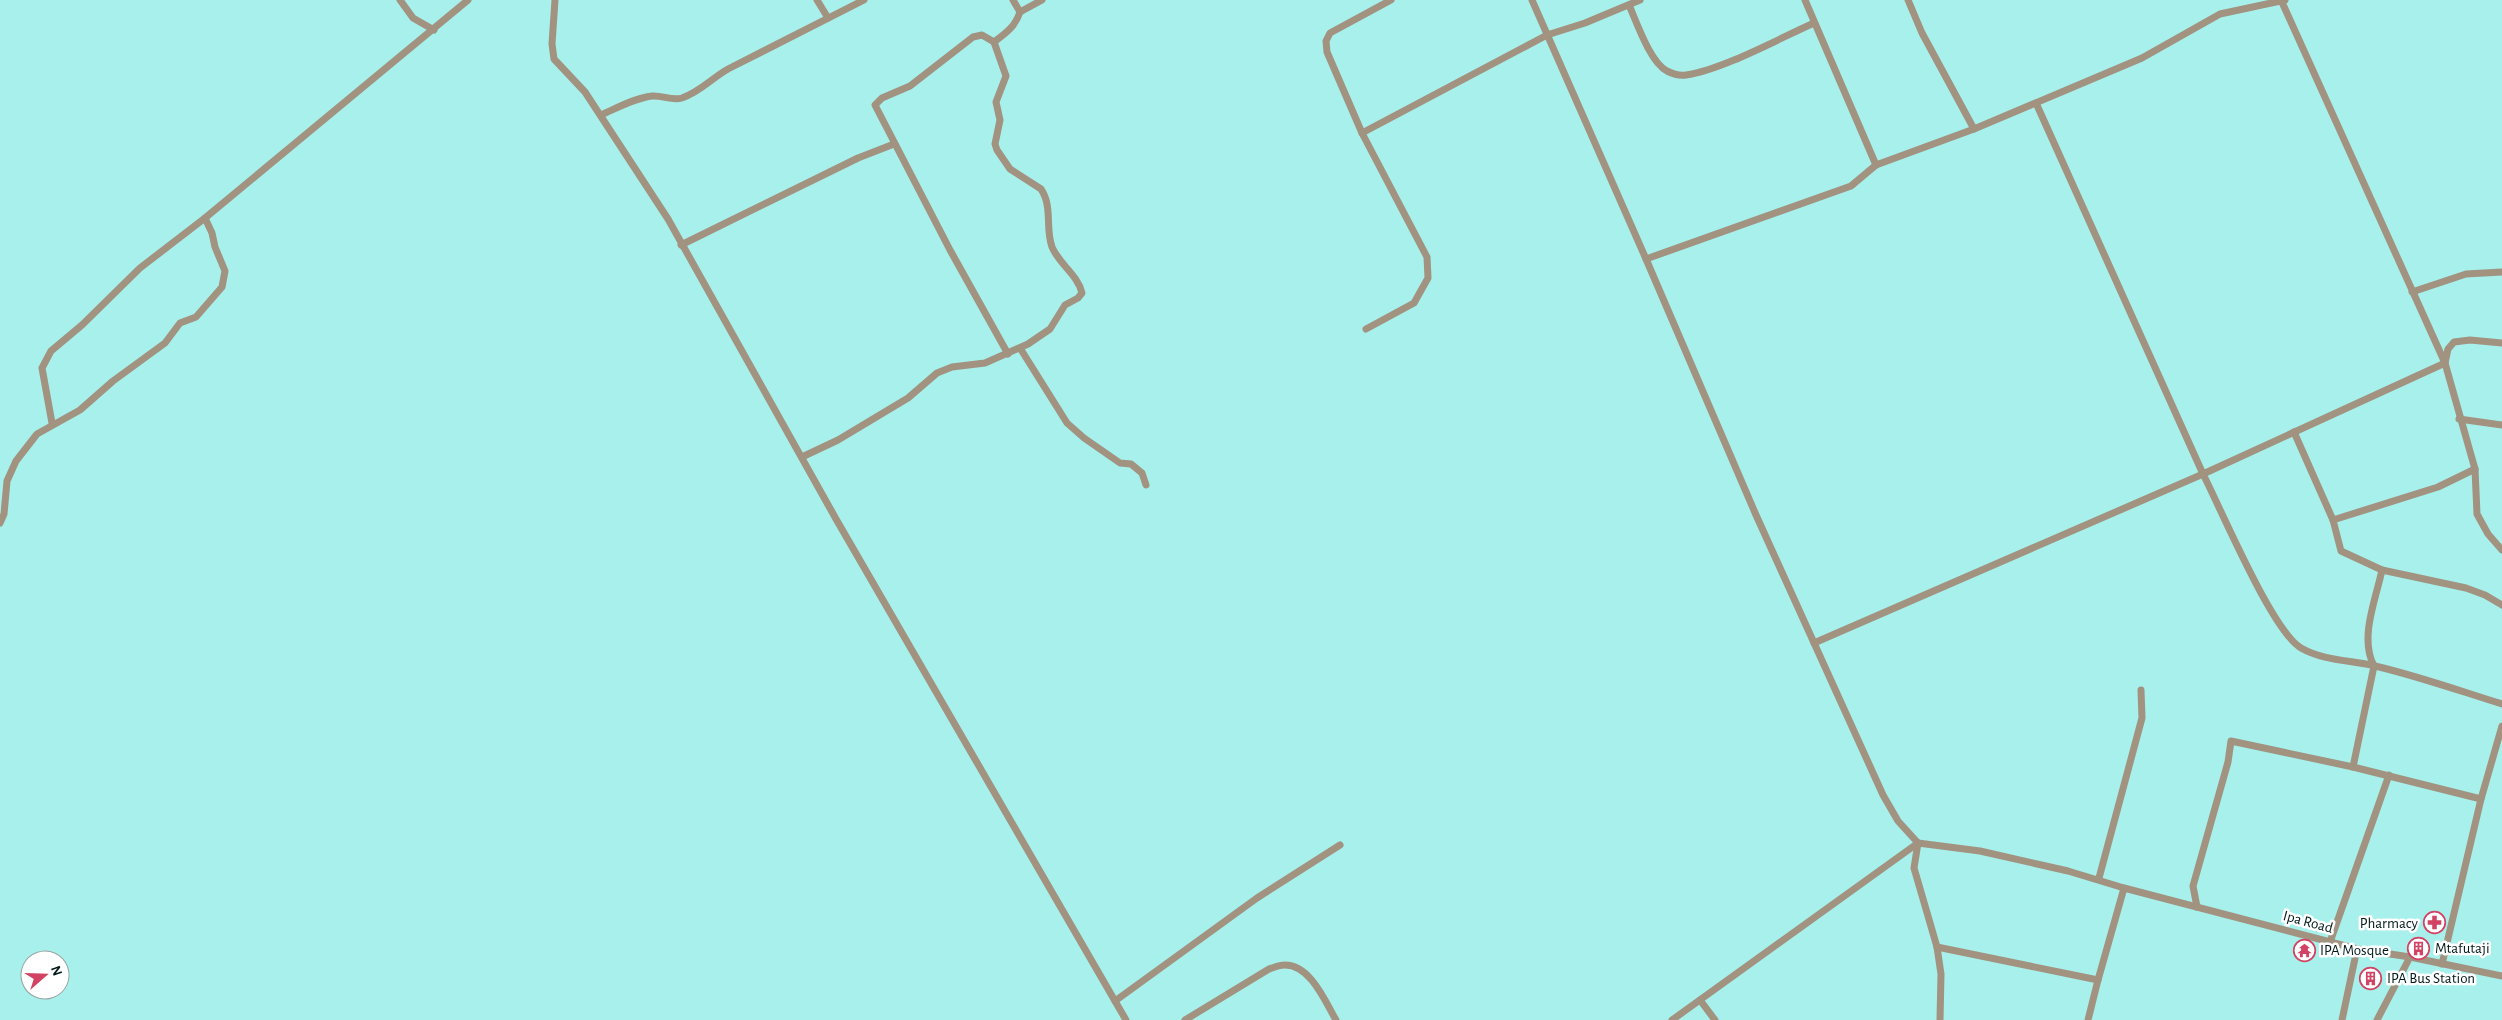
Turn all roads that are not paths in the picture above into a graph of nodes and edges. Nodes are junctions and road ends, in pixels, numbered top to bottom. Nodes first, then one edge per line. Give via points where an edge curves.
1 (400, 0) edge
2 (468, 0) edge
3 (555, 0) edge
4 (817, 0) edge
5 (864, 0) edge
6 (1013, 0) edge
7 (1042, 0) edge
8 (1391, 0) edge
9 (1532, 0) edge
10 (1640, 0) edge
11 (1805, 0) edge
12 (1908, 0) edge
13 (2283, 0) edge
14 (1629, 5) junction
15 (1020, 12) junction
16 (828, 18) junction
17 (1814, 23) junction
18 (434, 30) junction
19 (1547, 35) junction
20 (994, 42) junction
21 (2036, 103) junction
22 (601, 115) junction
23 (1974, 129) junction
24 (1362, 133) junction
25 (894, 144) junction
26 (1876, 165) junction
27 (205, 218) junction
28 (681, 245) junction
29 (1646, 259) junction
30 (2502, 272) edge
31 (2412, 292) junction
32 (1366, 329) dead end
33 (2502, 343) edge
34 (1020, 348) junction
35 (1008, 354) junction
36 (2444, 363) junction
37 (2459, 419) junction
38 (52, 423) junction
39 (2502, 425) edge
40 (2294, 432) junction
41 (802, 457) junction
42 (2475, 469) junction
43 (2203, 474) junction
44 (1146, 485) dead end
45 (2333, 520) junction
46 (0, 523) edge
47 (2502, 550) edge
48 (2382, 570) junction
49 (2502, 605) edge
50 (1814, 643) junction
51 (2374, 666) junction
52 (2141, 690) dead end
53 (2502, 704) edge
54 (2502, 726) edge
55 (2353, 767) junction
56 (2389, 775) junction
57 (2481, 799) junction
58 (1918, 843) junction
59 (1340, 845) dead end
60 (2099, 878) junction
61 (2124, 888) junction
62 (2197, 907) junction
63 (2330, 942) junction
64 (1937, 947) junction
65 (2357, 949) junction
66 (2410, 957) junction
67 (2442, 964) junction
68 (2502, 976) edge
69 (2098, 980) junction
70 (1700, 1000) junction
71 (1115, 1001) junction
72 (1126, 1020) edge
73 (1185, 1020) edge
74 (1336, 1020) edge
75 (1672, 1020) edge
76 (1715, 1020) edge
77 (1940, 1020) edge
78 (2088, 1020) edge
79 (2342, 1020) edge
80 (2377, 1020) edge

1 - 18 street via 413,18
2 - 18 street
3 - 22 street via 554,59 585,92
4 - 16 street
5 - 16 street
6 - 15 street
7 - 15 street
8 - 24 street via 1330,33 1326,41 1327,52
9 - 19 street
10 - 14 street
11 - 17 street
12 - 23 street via 1922,34
13 - 21 street via 2220,14 2142,58
13 - 31 street
14 - 17 street via 1656,61 1666,71 1679,76 1729,61
14 - 19 street
15 - 20 street via 1008,33
16 - 22 street via 714,76 700,90 680,99 643,98
17 - 26 street
18 - 27 street
19 - 24 street
19 - 29 street
20 - 25 street via 982,35 973,36 910,86 877,102 875,105
20 - 34 street via 1006,76 996,102 1000,120 995,144 997,150 1010,168 1044,194 1048,203 1052,246 1077,280 1082,293 1065,305 1045,334
21 - 23 street
21 - 43 street
22 - 28 street via 668,219
23 - 26 street
24 - 32 street via 1427,257 1428,278 1414,303
25 - 28 street via 844,164
25 - 35 street
26 - 29 street via 1851,186
27 - 38 street via 140,268 51,352 42,368
27 - 38 street via 225,271 222,287 196,317 180,323 165,344 112,381 80,410
28 - 41 street
29 - 50 street
30 - 31 street via 2466,274
31 - 36 street
33 - 36 street via 2454,342
34 - 35 street
34 - 44 street via 1067,423 1120,462 1131,464 1142,473
35 - 41 street via 985,363 952,367 937,373 908,398 838,440
36 - 37 street
36 - 40 street
37 - 39 street
37 - 42 street
38 - 46 street via 37,434 16,461 7,481
40 - 43 street
40 - 45 street
41 - 71 street
42 - 45 street via 2438,487
42 - 47 street via 2477,514
43 - 50 street
43 - 51 street via 2260,590 2284,630 2300,647 2323,658
45 - 48 street via 2341,552
48 - 49 street via 2466,588 2485,594
48 - 51 street via 2367,639 2367,654
50 - 58 street via 1883,795 1898,821
51 - 53 street
51 - 55 street
52 - 60 street via 2142,718
54 - 57 street
55 - 56 street
55 - 62 street via 2231,741 2193,886
56 - 57 street
56 - 63 street
57 - 67 street
58 - 60 street, Ipa Road via 1980,851
58 - 64 street via 1914,868
58 - 70 street
59 - 71 street via 1257,898
60 - 61 street, Ipa Road
61 - 62 street, Ipa Road
61 - 69 street
62 - 63 street, Ipa Road
63 - 65 street, Ipa Road
64 - 69 street
64 - 77 street via 1941,974
65 - 66 street, Ipa Road
65 - 79 street
66 - 67 street, Ipa Road
66 - 80 street
67 - 68 street, Ipa Road
69 - 78 street
70 - 75 street
70 - 76 street
71 - 72 street
73 - 74 street via 1268,969 1284,965 1303,971

